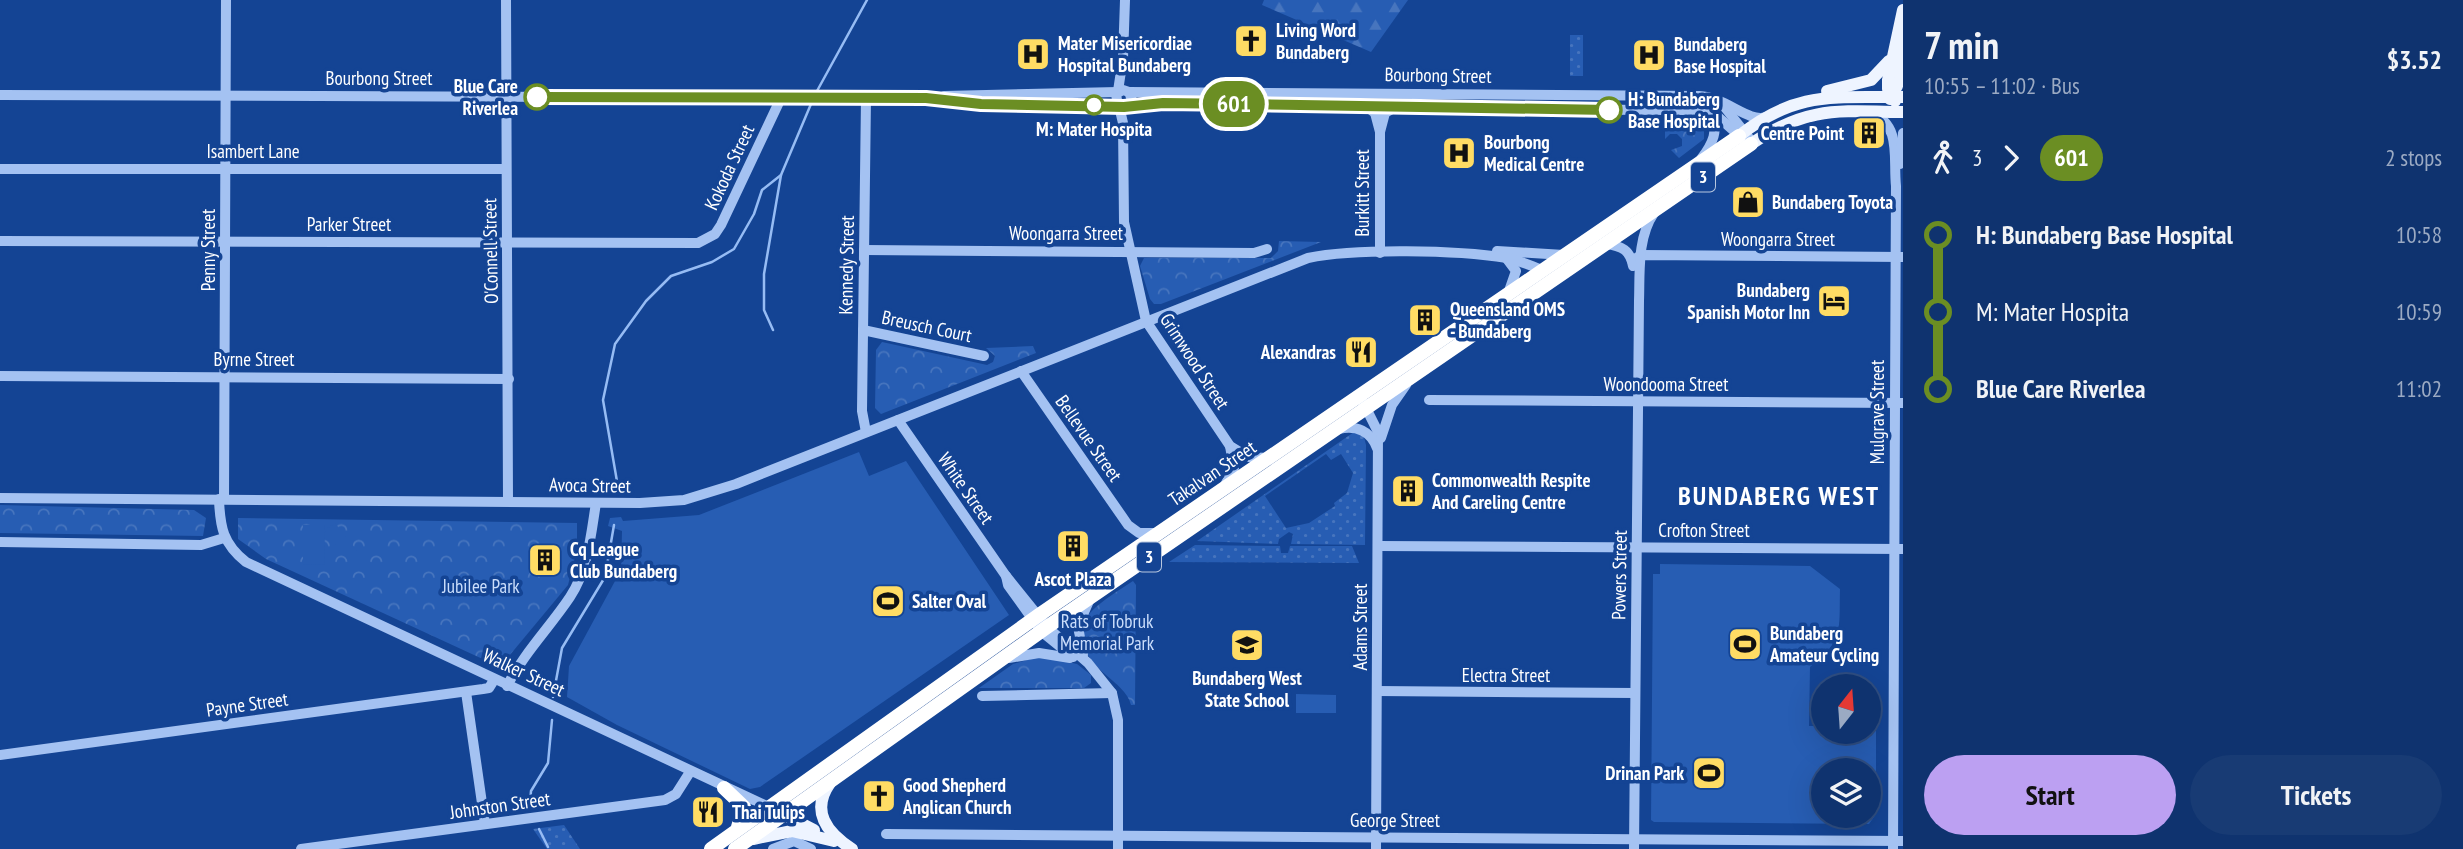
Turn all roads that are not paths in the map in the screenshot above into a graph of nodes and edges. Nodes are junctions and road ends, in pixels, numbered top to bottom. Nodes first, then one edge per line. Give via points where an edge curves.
1 (226, 0) edge
2 (506, 0) edge
3 (1125, 0) edge
4 (1903, 10) edge
5 (1900, 47) edge
6 (1123, 92) junction
7 (1358, 92) junction
8 (1401, 94) junction
9 (0, 95) edge
10 (1518, 95) junction
11 (226, 96) junction
12 (1609, 96) junction
13 (1694, 96) junction
14 (1706, 96) junction
15 (506, 97) junction
16 (1897, 97) edge
17 (781, 98) junction
18 (866, 98) junction
19 (981, 99) junction
20 (1807, 99) junction
21 (1361, 105) junction
22 (1124, 106) junction
23 (1397, 108) junction
24 (1518, 109) junction
25 (1609, 110) junction
26 (1903, 110) edge
27 (1700, 111) junction
28 (1869, 112) junction
29 (1767, 117) junction
30 (1380, 132) junction
31 (1903, 133) edge
32 (1747, 139) junction
33 (1694, 166) junction
34 (0, 169) edge
35 (225, 169) junction
36 (506, 169) junction
37 (1896, 186) junction
38 (1656, 210) junction
39 (0, 242) edge
40 (226, 242) junction
41 (507, 242) junction
42 (698, 243) joint
43 (1606, 244) junction
44 (1267, 249) dead end
45 (864, 250) junction
46 (1129, 251) junction
47 (1380, 253) junction
48 (1451, 254) junction
49 (1564, 255) junction
50 (1500, 257) junction
51 (1642, 257) junction
52 (1899, 257) edge
53 (1542, 270) junction
54 (1567, 270) junction
55 (1507, 295) junction
56 (1639, 301) junction
57 (1146, 321) junction
58 (863, 330) junction
59 (984, 356) dead end
60 (1021, 371) junction
61 (0, 376) edge
62 (1412, 376) junction
63 (227, 377) junction
64 (509, 379) junction
65 (1429, 400) dead end
66 (1363, 402) junction
67 (1637, 402) junction
68 (1899, 403) edge
69 (898, 420) junction
70 (866, 432) junction
71 (1332, 432) junction
72 (1230, 446) junction
73 (1378, 452) junction
74 (1269, 458) junction
75 (1221, 491) junction
76 (0, 498) edge
77 (222, 499) junction
78 (508, 501) junction
79 (596, 503) junction
80 (1128, 525) junction
81 (1160, 532) junction
82 (224, 538) junction
83 (0, 542) edge
84 (1378, 546) junction
85 (1637, 547) junction
86 (1899, 549) edge
87 (1123, 557) junction
88 (1097, 593) junction
89 (1040, 624) junction
90 (996, 663) junction
91 (1087, 665) junction
92 (494, 680) junction
93 (507, 686) junction
94 (1377, 691) junction
95 (466, 692) junction
96 (1112, 693) junction
97 (1635, 693) junction
98 (982, 696) dead end
99 (1898, 696) edge
100 (0, 755) edge
101 (690, 772) junction
102 (835, 777) junction
103 (724, 788) junction
104 (768, 807) junction
105 (783, 814) junction
106 (485, 824) junction
107 (886, 834) dead end
108 (1117, 836) junction
109 (1376, 837) junction
110 (739, 841) edge
111 (834, 841) junction
112 (1896, 843) edge
113 (1634, 844) edge
114 (301, 849) edge
115 (711, 849) edge
116 (774, 849) edge
117 (811, 849) edge
118 (852, 849) edge
119 (1118, 849) edge
120 (1376, 849) edge

1 - 11 street, Penny Street
2 - 15 street, O'Connell Street
3 - 6 street
4 - 5 main road, 3
5 - 16 main road, 3
5 - 20 main road, 3 via 1871,80
6 - 7 street, Bourbong Street
6 - 19 street, Bourbong Street
6 - 22 street via 1132,100
6 - 22 street via 1114,99
7 - 8 street, Bourbong Street
7 - 21 street via 1351,98
8 - 10 street, Bourbong Street
8 - 23 street via 1407,103
9 - 11 street, Bourbong Street
10 - 12 street, Bourbong Street
10 - 24 street
11 - 15 street, Bourbong Street
11 - 35 street, Penny Street
12 - 13 street, Bourbong Street
12 - 25 street
13 - 14 street, Bourbong Street
13 - 27 street via 1702,104
14 - 29 street via 1724,100 1751,117
14 - 32 street via 1724,105
15 - 17 street, Bourbong Street
15 - 36 street, O'Connell Street
16 - 20 main road, 3
16 - 26 main road
16 - 28 main road
17 - 18 street, Bourbong Street
17 - 42 street, Kokoda Street via 721,225
18 - 19 street, Bourbong Street
18 - 45 street, Kennedy Street
19 - 22 street, Bourbong Street
20 - 29 main road, 3
21 - 22 street, Bourbong Street
21 - 23 street, Bourbong Street
21 - 30 street, Burkitt Street via 1375,113
22 - 46 street, Grimwood Street via 1124,222
23 - 24 street, Bourbong Street
23 - 30 street, Burkitt Street via 1385,113
24 - 25 street, Bourbong Street
25 - 27 street, Bourbong Street
26 - 28 main road
27 - 32 street via 1721,118
27 - 33 street via 1714,122 1714,138
28 - 32 main road, 3 via 1807,114
28 - 37 street, Mulgrave Street via 1892,127
29 - 32 main road, 3
30 - 47 street, Burkitt Street
31 - 37 street, Mulgrave Street
32 - 33 highway, Takalvan Street / 3
32 - 38 highway, Takalvan Street / 3
33 - 49 highway, Takalvan Street / 3
34 - 35 street, Isambert Lane
35 - 36 street, Isambert Lane
35 - 40 street, Penny Street
36 - 41 street, O'Connell Street
37 - 52 street, Mulgrave Street
38 - 43 highway, Takalvan Street / 3
38 - 51 street, Powers Street via 1646,228
39 - 40 street, Parker Street
40 - 41 street, Parker Street
40 - 63 street, Penny Street
41 - 42 street, Parker Street
41 - 64 street, O'Connell Street
43 - 51 street
43 - 54 highway, Takalvan Street / 3
44 - 46 street, Woongarra Street via 1254,253
45 - 46 street, Woongarra Street
45 - 58 street, Kennedy Street
46 - 57 street, Grimwood Street
47 - 48 street
47 - 57 street via 1297,261
48 - 49 street
48 - 50 street
49 - 53 highway, Takalvan Street / 3
50 - 53 street
50 - 55 street via 1513,263 1516,271
51 - 52 street, Woongarra Street
51 - 56 street, Powers Street
51 - 56 street, Powers Street
52 - 68 street, Mulgrave Street
53 - 54 highway via 1557,274
53 - 55 highway, Takalvan Street / 3
54 - 62 highway, Takalvan Street / 3
55 - 66 highway, Takalvan Street / 3
56 - 67 street, Powers Street
57 - 60 street, Avoca Street
57 - 72 street, Grimwood Street
58 - 59 street, Breusch Court
58 - 70 street, Kennedy Street
60 - 69 street, Avoca Street
60 - 80 street, Bellevue Street
61 - 63 street, Byrne Street
62 - 66 highway, Takalvan Street / 3
62 - 73 street via 1392,405
63 - 64 street, Byrne Street
63 - 77 street, Penny Street
64 - 78 street, O'Connell Street
65 - 67 street, Woondooma Street
66 - 71 highway, Takalvan Street / 3
66 - 73 street, Adams Street via 1377,425
66 - 74 highway, Takalvan Street / 3
67 - 68 street, Woondooma Street
67 - 85 street, Powers Street
68 - 86 street, Mulgrave Street
69 - 70 street, Avoca Street
69 - 89 street, White Street via 1006,576 1007,585
70 - 79 street, Avoca Street via 703,495 658,503
71 - 73 street via 1361,430 1374,440
71 - 88 highway, Takalvan Street / 3
72 - 74 street via 1248,457
72 - 75 street via 1234,468
73 - 84 street, Adams Street
74 - 75 highway, Takalvan Street / 3
75 - 81 highway, Takalvan Street / 3
76 - 77 street, Avoca Street
77 - 78 street, Avoca Street
77 - 82 street
78 - 79 street, Avoca Street
79 - 93 street via 586,557 572,595
80 - 81 street via 1145,534
80 - 87 street via 1129,543
81 - 87 highway, Takalvan Street / 3
82 - 83 street via 201,545
82 - 92 street, Walker Street via 246,562
84 - 85 street, Crofton Street
84 - 94 street, Adams Street
85 - 86 street, Crofton Street
85 - 97 street, Powers Street
86 - 99 street, Mulgrave Street
87 - 89 highway, Takalvan Street / 3
88 - 89 highway, Takalvan Street / 3
88 - 91 street via 1084,608 1078,626
89 - 90 highway, Takalvan Street / 3
89 - 91 street, White Street
89 - 104 highway, Takalvan Street / 3
90 - 91 street via 1046,654
90 - 102 highway, Takalvan Street / 3
91 - 96 street
92 - 93 street, Walker Street
92 - 95 street, Payne Street via 489,688
93 - 101 street, Walker Street
94 - 97 street, Electra Street
94 - 109 street, Adams Street
95 - 100 street, Payne Street
95 - 106 street
96 - 98 street
96 - 108 street via 1118,720
97 - 113 street, Powers Street
99 - 112 street, Mulgrave Street
101 - 103 street, Walker Street
101 - 106 street, Johnston Street via 668,799
102 - 105 highway, Takalvan Street / 3
102 - 118 main road via 822,799 823,819 831,834
103 - 104 street, Walker Street
103 - 110 highway via 744,807
104 - 105 street, Walker Street
104 - 110 highway, Takalvan Street / 3
105 - 110 highway, Takalvan Street / 3
105 - 111 main road, Walker Street
106 - 114 street, Johnston Street
107 - 108 street, George Street
108 - 109 street, George Street
108 - 119 street
109 - 113 street, George Street
109 - 120 street, Adams Street
110 - 111 main road via 792,831
110 - 115 highway, Takalvan Street / 3
111 - 118 main road, Walker Street
112 - 113 street, George Street
116 - 117 street via 799,841

